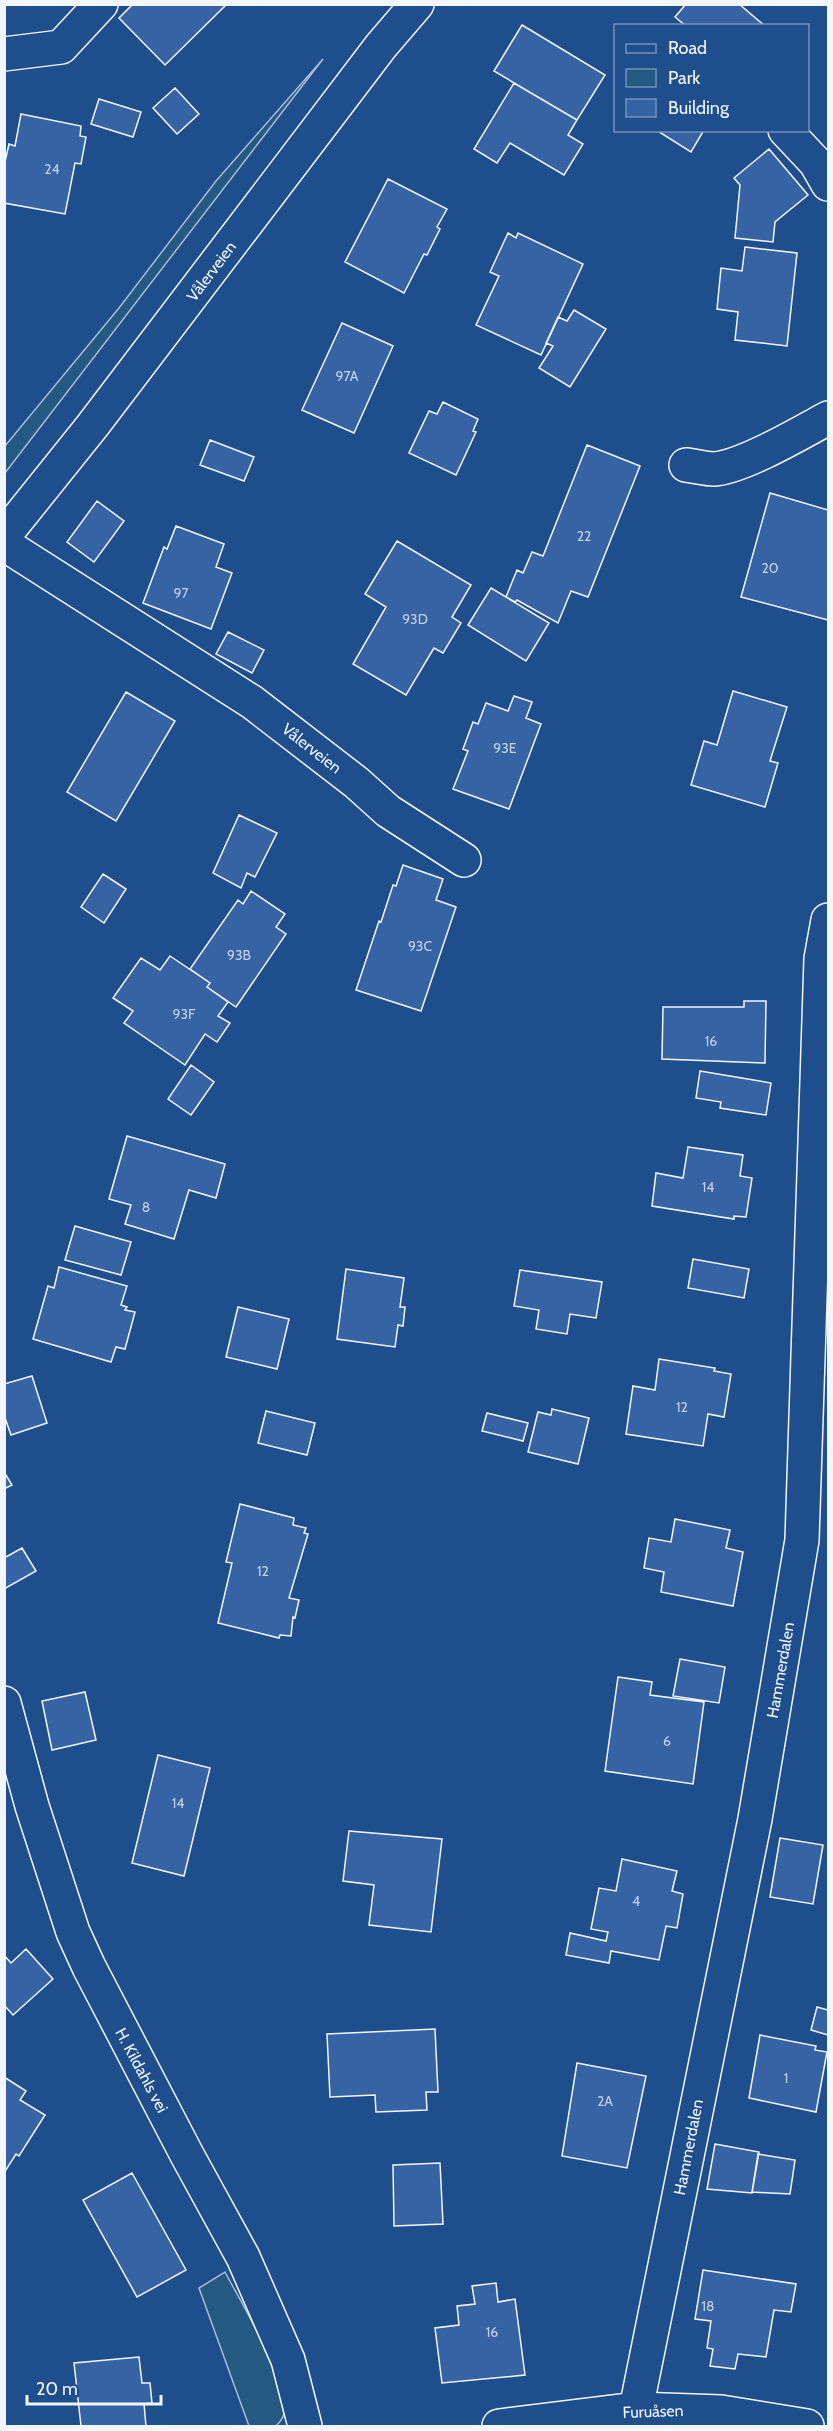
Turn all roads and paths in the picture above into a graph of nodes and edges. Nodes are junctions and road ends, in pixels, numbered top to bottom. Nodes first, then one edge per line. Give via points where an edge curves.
1 (101, 4) edge
2 (417, 4) edge
3 (4, 54) edge
4 (787, 132) edge
5 (828, 184) edge
6 (828, 418) edge
7 (686, 465) dead end
8 (4, 536) edge
9 (4, 544) edge
10 (464, 860) dead end
11 (828, 920) edge
12 (4, 1703) edge
13 (636, 2409) junction
14 (305, 2427) edge
15 (499, 2427) edge
16 (807, 2427) edge

1 - 3 street via 61,47
2 - 8 street, Vålerveien
4 - 5 street via 816,164
6 - 7 street via 741,461 714,469
9 - 10 street, Vålerveien via 252,702 388,811
11 - 13 street, Hammerdalen via 821,959 802,1540 755,1819
12 - 14 street, H. Kildahls vei via 73,1932 243,2257 288,2360
13 - 15 street, Furuåsen
13 - 16 street, Furuåsen via 721,2412

